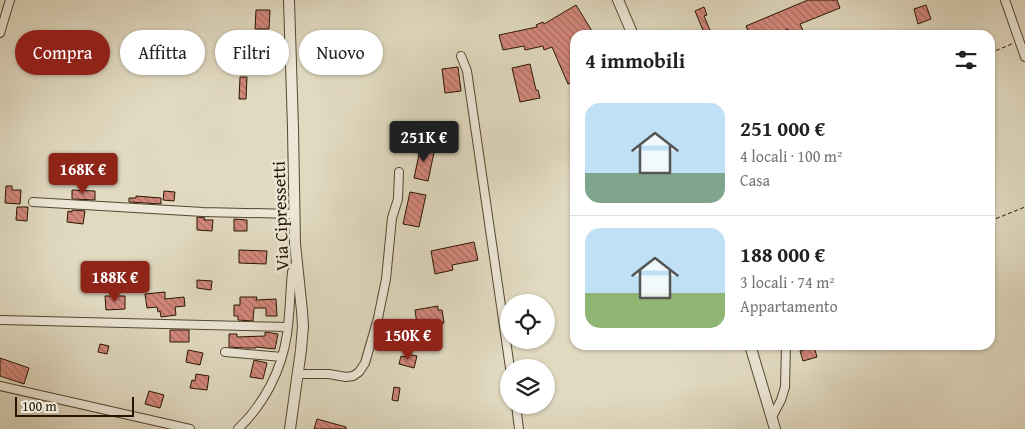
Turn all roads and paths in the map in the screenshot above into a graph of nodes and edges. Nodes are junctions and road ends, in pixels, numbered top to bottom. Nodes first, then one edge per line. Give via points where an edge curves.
1 (10, 0) edge
2 (289, 0) edge
3 (618, 0) edge
4 (1005, 0) edge
5 (631, 30) edge
6 (0, 33) edge
7 (1019, 42) junction
8 (995, 51) edge
9 (461, 56) dead end
10 (1025, 57) edge
11 (399, 172) dead end
12 (33, 202) dead end
13 (1025, 207) edge
14 (294, 214) junction
15 (995, 218) edge
16 (296, 263) junction
17 (1, 320) dead end
18 (288, 327) junction
19 (752, 350) edge
20 (786, 350) edge
21 (224, 352) dead end
22 (282, 357) junction
23 (509, 359) edge
24 (298, 374) junction
25 (0, 386) edge
26 (517, 414) edge
27 (772, 417) junction
28 (190, 429) edge
29 (238, 429) edge
30 (290, 429) edge
31 (519, 429) edge
32 (775, 429) edge

1 - 6 street
2 - 14 street, Via Cipressetti
3 - 5 street
4 - 7 street
7 - 8 path
7 - 10 street
9 - 23 street via 467,71
11 - 24 street via 386,279 365,363 359,372 346,378 329,374
12 - 14 street
13 - 15 path
14 - 16 street, Via Cipressetti
16 - 18 street
16 - 24 street, Via Cipressetti via 303,318
17 - 18 street
18 - 22 street
19 - 27 street
20 - 27 street via 785,387
21 - 22 street
22 - 29 street via 265,395
24 - 30 street, Via Cipressetti
25 - 28 street
26 - 31 street
27 - 32 street

